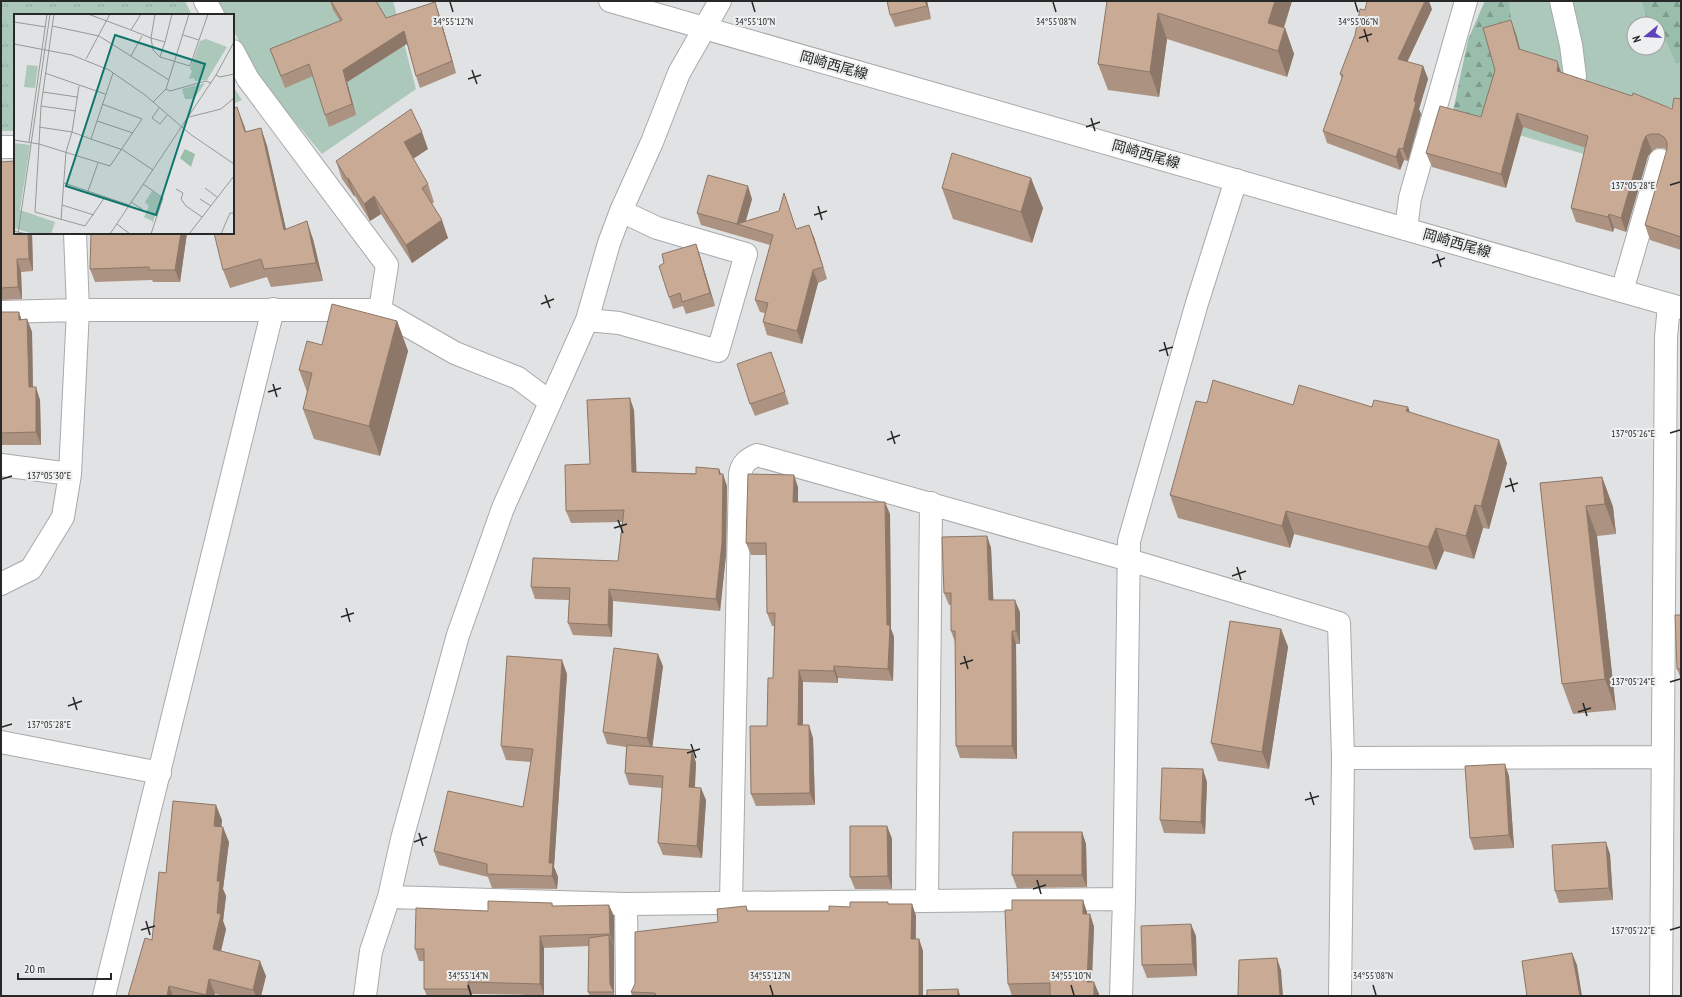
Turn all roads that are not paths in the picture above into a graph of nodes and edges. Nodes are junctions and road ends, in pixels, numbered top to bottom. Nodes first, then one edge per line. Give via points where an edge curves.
1 (205, 1) edge
2 (610, 1) edge
3 (720, 1) edge
4 (1466, 1) edge
5 (1561, 1) edge
6 (212, 14) edge
7 (706, 30) junction
8 (234, 53) edge
9 (1575, 76) edge
10 (1, 147) edge
11 (14, 147) edge
12 (1660, 160) dead end
13 (1236, 180) junction
14 (620, 211) junction
15 (1406, 229) junction
16 (75, 234) edge
17 (1622, 291) junction
18 (1675, 307) edge
19 (273, 309) junction
20 (78, 310) junction
21 (380, 310) junction
22 (1, 312) edge
23 (587, 320) junction
24 (550, 402) junction
25 (1, 465) edge
26 (70, 474) junction
27 (931, 503) junction
28 (1129, 560) junction
29 (1673, 570) edge
30 (1, 584) edge
31 (1, 742) edge
32 (1662, 757) junction
33 (1343, 758) junction
34 (160, 773) junction
35 (389, 896) junction
36 (1124, 899) junction
37 (927, 901) junction
38 (731, 902) junction
39 (626, 904) junction
40 (104, 996) edge
41 (365, 996) edge
42 (627, 996) edge
43 (1121, 996) edge
44 (1340, 996) edge
45 (1661, 996) edge

1 - 6 street
2 - 7 street, 岡崎西尾線
3 - 7 street
4 - 15 street via 1410,198
5 - 9 street
7 - 13 street, 岡崎西尾線
7 - 14 street via 680,73
8 - 21 street via 248,79 387,265
10 - 11 street
12 - 17 street
13 - 15 street, 岡崎西尾線
13 - 28 street via 1196,303 1129,541
14 - 23 street
14 - 23 street via 657,228 746,254 718,351 619,322
15 - 17 street, 岡崎西尾線
16 - 20 street
17 - 18 street, 岡崎西尾線
18 - 29 street via 1666,337
19 - 20 street
19 - 21 street
19 - 34 street
20 - 22 street
20 - 26 street
21 - 24 street via 455,352 518,378
23 - 24 street
24 - 35 street via 503,508 458,635 402,839
25 - 26 street
26 - 30 street via 63,517 31,569
27 - 28 street
27 - 37 street
27 - 38 street via 757,455 742,466
28 - 33 street via 1339,623
28 - 36 street
29 - 32 street
31 - 34 street
32 - 33 street
32 - 45 street
33 - 44 street
34 - 40 street
35 - 39 street
35 - 41 street via 371,951
36 - 37 street
36 - 43 street
37 - 38 street
38 - 39 street
39 - 42 street

